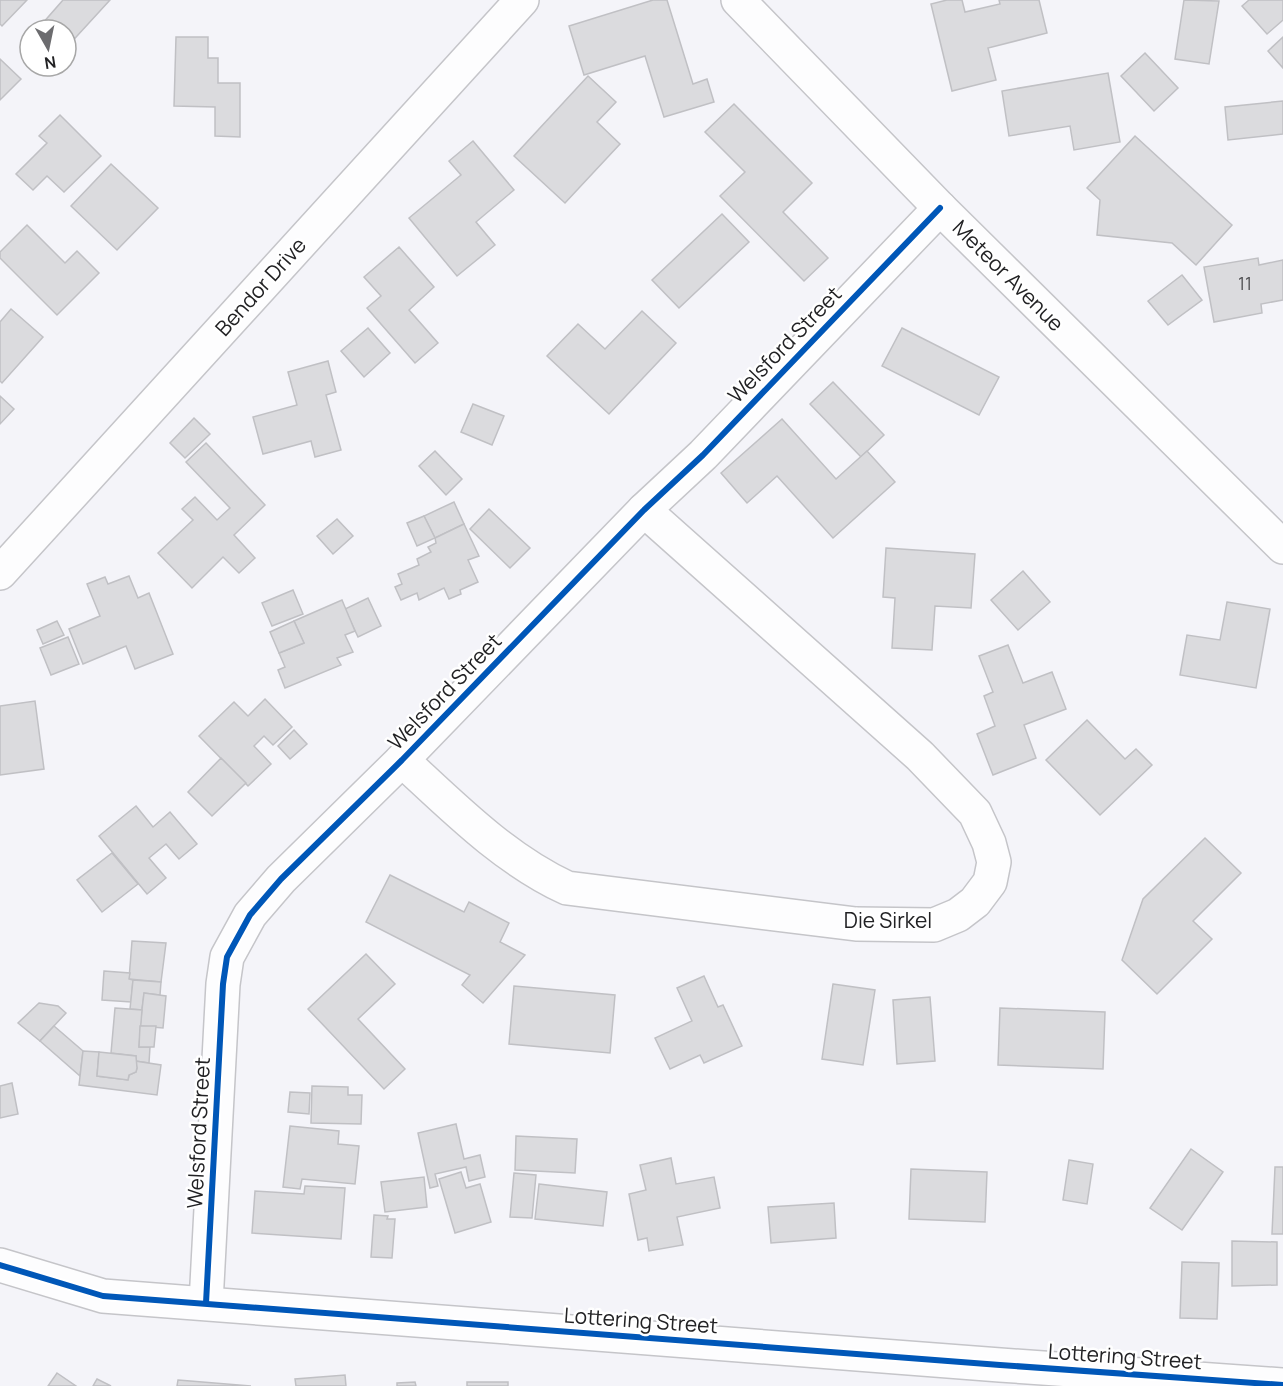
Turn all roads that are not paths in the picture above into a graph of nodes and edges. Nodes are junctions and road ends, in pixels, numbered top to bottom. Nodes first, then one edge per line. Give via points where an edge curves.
1 (522, 0) edge
2 (738, 0) edge
3 (940, 208) junction
4 (644, 510) junction
5 (1283, 547) edge
6 (0, 573) edge
7 (402, 760) junction
8 (0, 1265) edge
9 (206, 1303) junction
10 (999, 1376) edge
11 (1283, 1385) edge

1 - 6 street, Bendor Drive
2 - 3 street, Meteor Avenue
3 - 4 street, Welsford Street via 711,446
3 - 5 street, Meteor Avenue
4 - 7 street, Welsford Street
4 - 7 street, Die Sirkel via 920,756 975,813 994,862 990,882 975,902 958,915 934,925 868,924 567,888 543,877 474,827
7 - 9 street, Welsford Street via 281,879 250,915 227,957
8 - 9 street, Lottering Street via 104,1296
9 - 10 street, Lottering Street
10 - 11 street, Lottering Street

